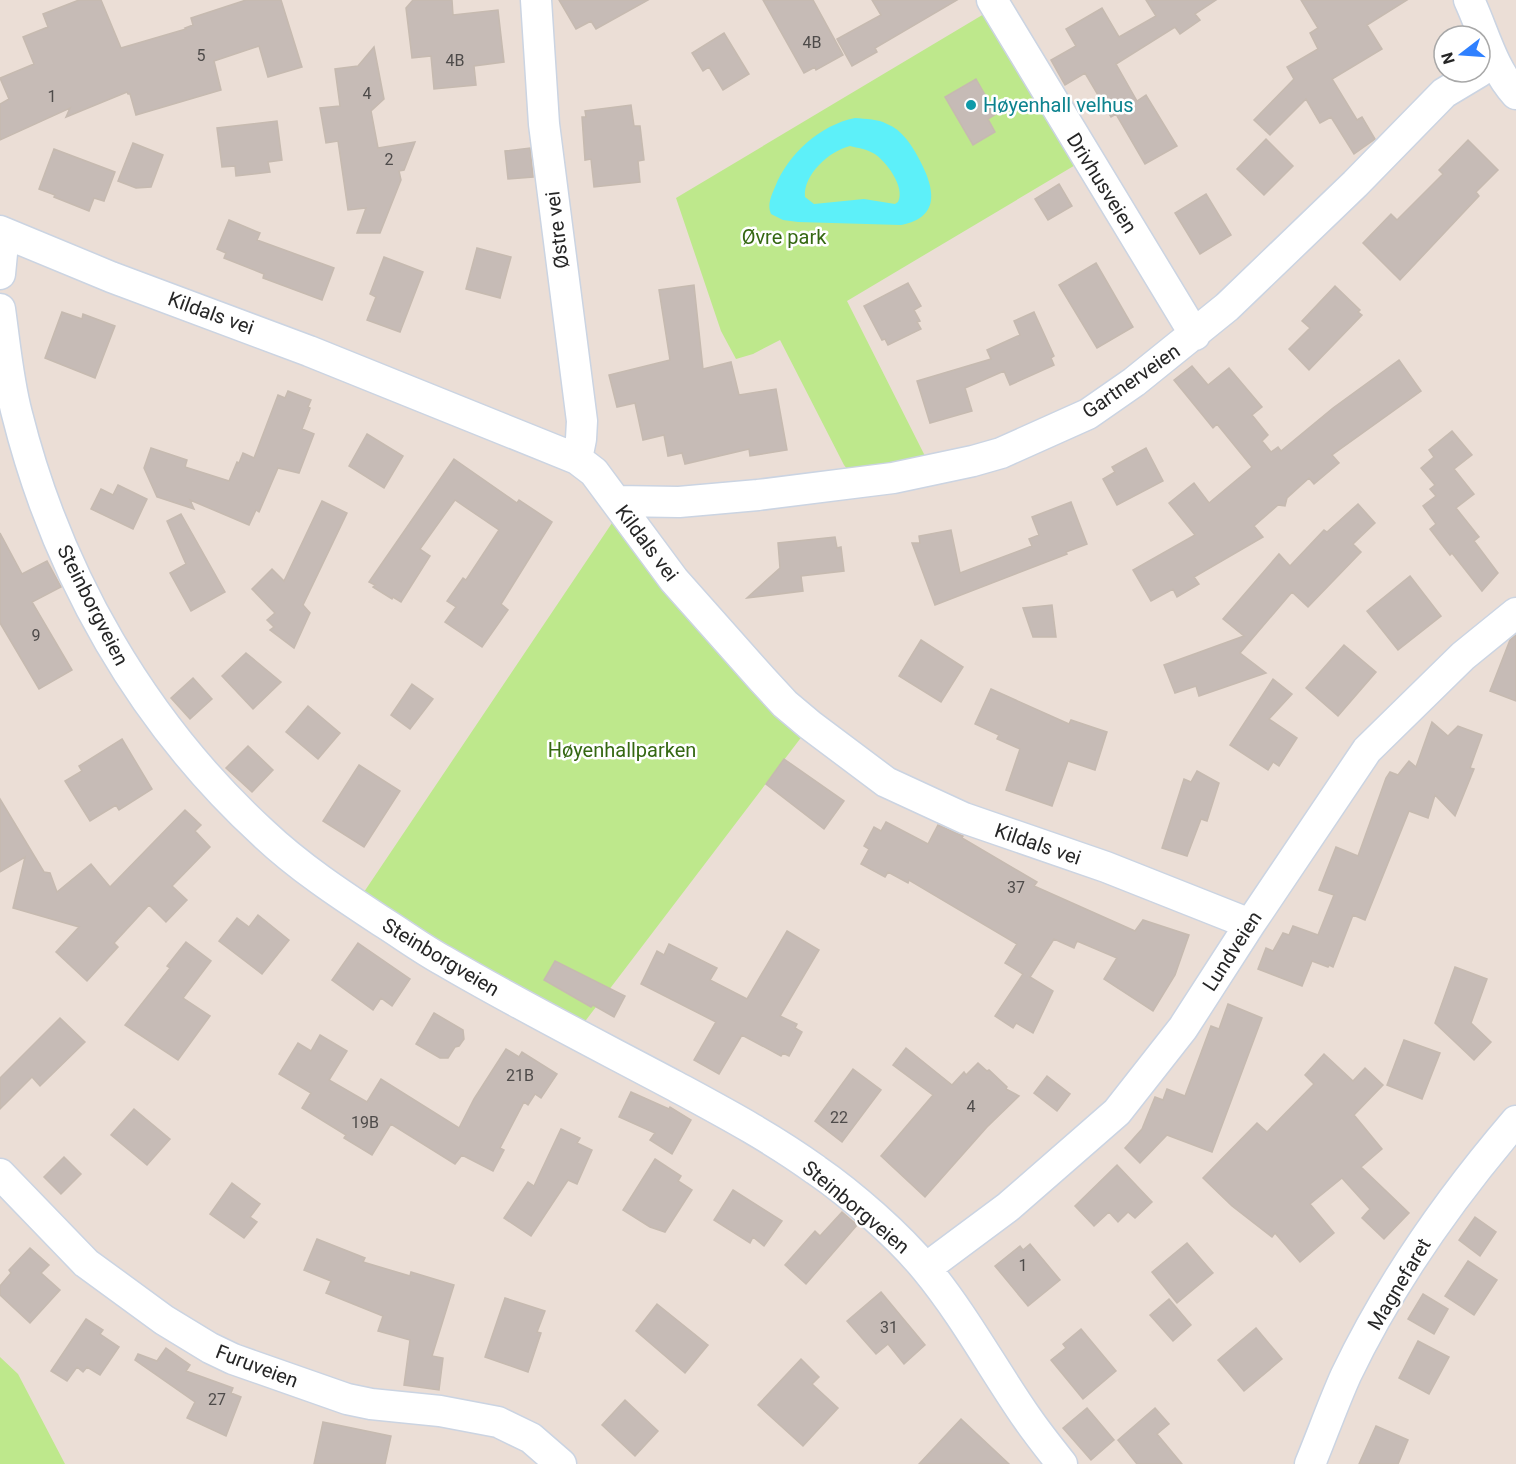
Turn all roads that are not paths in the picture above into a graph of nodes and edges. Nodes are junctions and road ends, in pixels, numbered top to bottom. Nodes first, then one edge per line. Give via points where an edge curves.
1 (536, 0) edge
2 (992, 0) edge
3 (1470, 0) edge
4 (1475, 24) edge
5 (1492, 74) edge
6 (1459, 84) edge
7 (1516, 94) edge
8 (2, 232) edge
9 (0, 274) edge
10 (0, 309) edge
11 (1195, 334) junction
12 (577, 459) junction
13 (616, 501) junction
14 (1516, 613) edge
15 (1250, 924) junction
16 (1516, 1121) edge
17 (0, 1174) edge
18 (926, 1268) junction
19 (561, 1464) edge
20 (1062, 1464) edge
21 (1310, 1464) edge

1 - 12 street, Østre vei via 546,135 582,421
2 - 11 street, Drivhusveien
3 - 4 street
5 - 7 street
6 - 11 street, Gartnerveien via 1444,93 1269,268
8 - 9 street
8 - 12 street, Kildals vei
10 - 18 street, Steinborgveien via 15,409 34,477 67,560 135,684 213,784 265,836 329,888 437,957 696,1098 817,1170
11 - 13 street, Gartnerveien via 1088,414 973,461 861,483 758,495 679,502
12 - 13 street, Kildals vei via 594,472
13 - 15 street, Kildals vei via 674,580 785,704 886,782 964,818 1106,867
14 - 15 street, Lundveien via 1463,656 1366,750
15 - 18 street, Lundveien via 1183,1028 1117,1112 1008,1207
16 - 21 street, Magnefaret via 1455,1196 1389,1296 1346,1375
17 - 19 street, Furuveien via 86,1263 210,1348 347,1399 498,1422 531,1438
18 - 20 street, Steinborgveien

